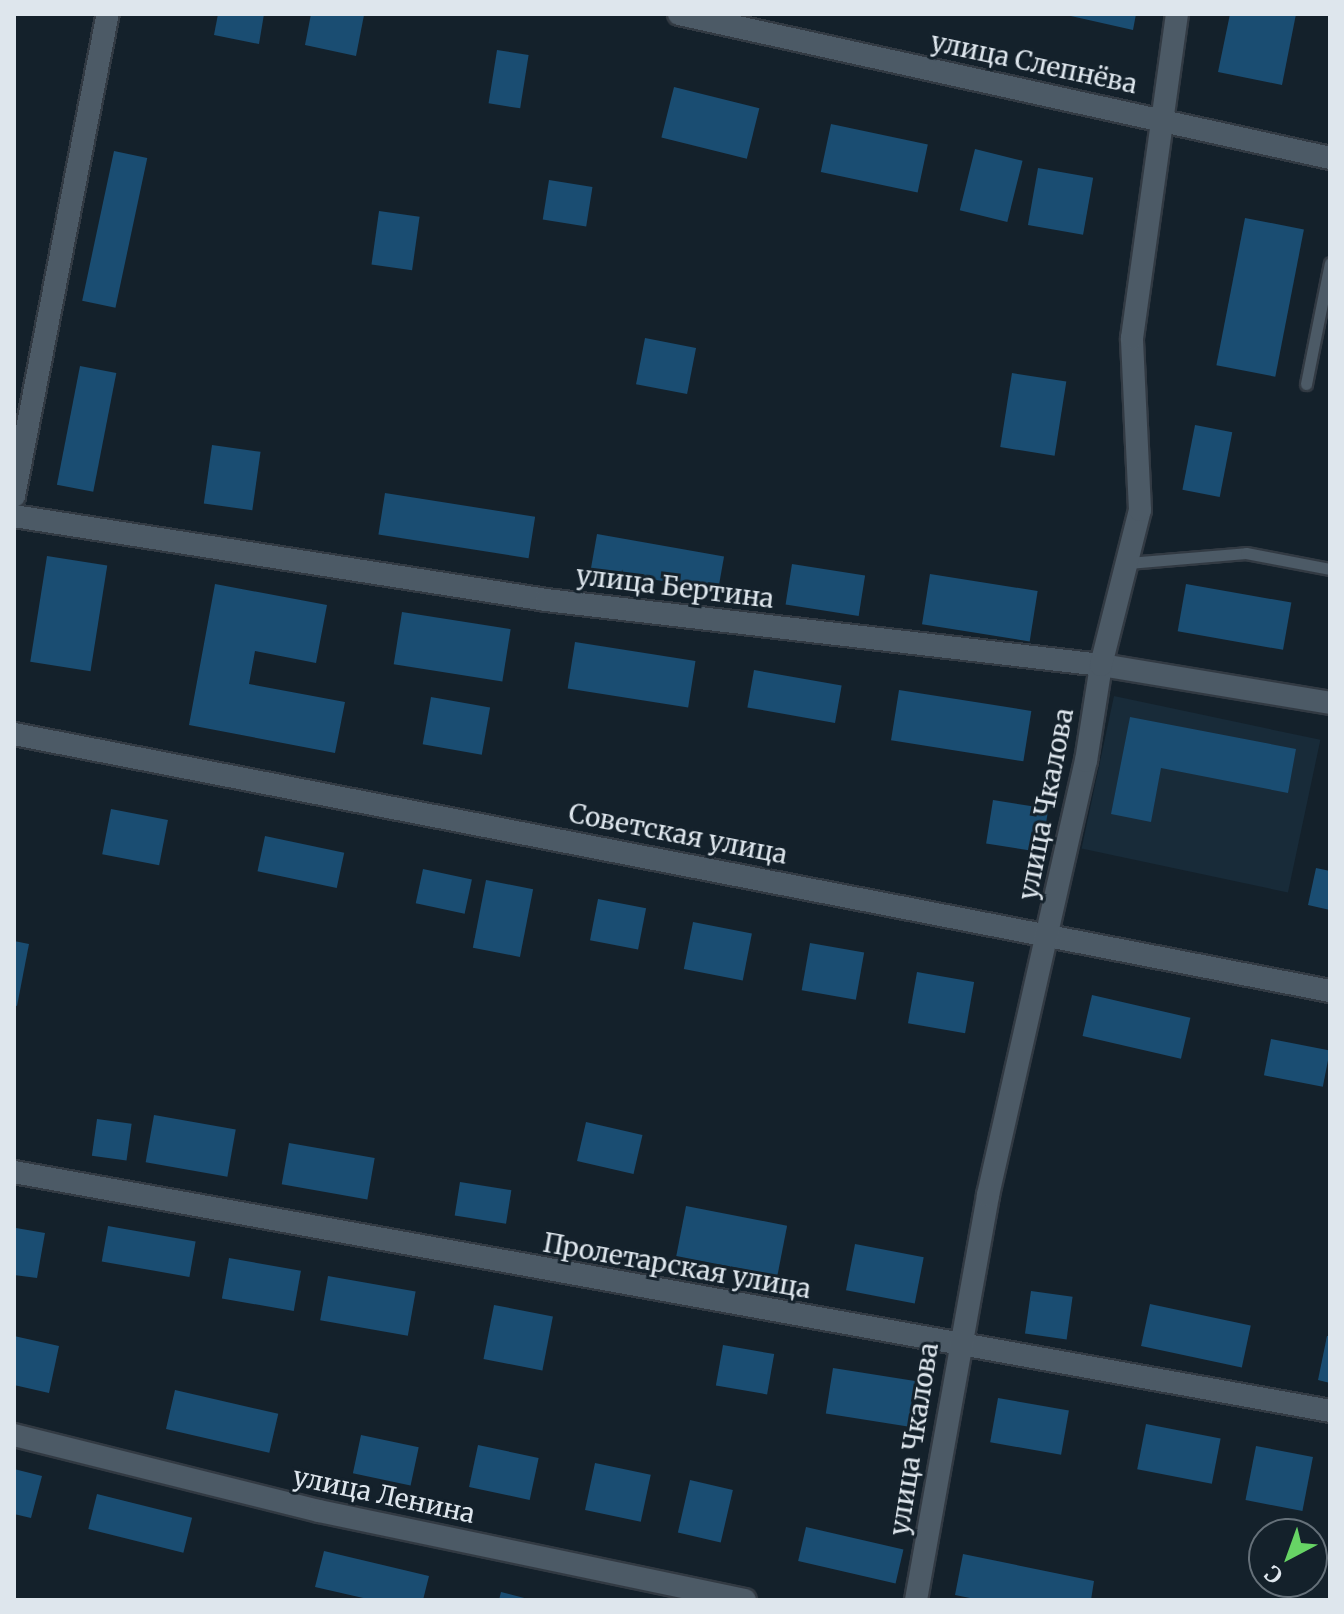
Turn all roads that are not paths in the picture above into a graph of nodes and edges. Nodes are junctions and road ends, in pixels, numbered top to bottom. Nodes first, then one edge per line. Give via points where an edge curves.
1 (108, 14) edge
2 (679, 14) edge
3 (1177, 14) edge
4 (1159, 118) junction
5 (1330, 158) edge
6 (1330, 263) edge
7 (1306, 384) dead end
8 (14, 496) edge
9 (14, 516) edge
10 (1128, 563) junction
11 (1330, 569) edge
12 (1101, 665) junction
13 (1330, 703) edge
14 (14, 734) edge
15 (1048, 934) junction
16 (1330, 991) edge
17 (14, 1172) edge
18 (958, 1346) junction
19 (1330, 1411) edge
20 (14, 1435) edge
21 (745, 1600) edge
22 (916, 1600) edge

1 - 8 street
2 - 4 street, улица Слепнёва
3 - 4 street, улица Чкалова
4 - 5 street, улица Слепнёва
4 - 10 street, улица Чкалова via 1132,338 1140,510
6 - 7 lane
9 - 12 street, улица Бертина via 546,600
10 - 11 lane via 1246,553
10 - 12 street, улица Чкалова
12 - 13 street, улица Бертина
12 - 15 street, улица Чкалова
14 - 15 street, Советская улица
15 - 16 street, Советская улица
15 - 18 street, улица Чкалова
17 - 18 street, Пролетарская улица
18 - 19 street, Пролетарская улица
18 - 22 street, улица Чкалова
20 - 21 street, улица Ленина via 319,1511

